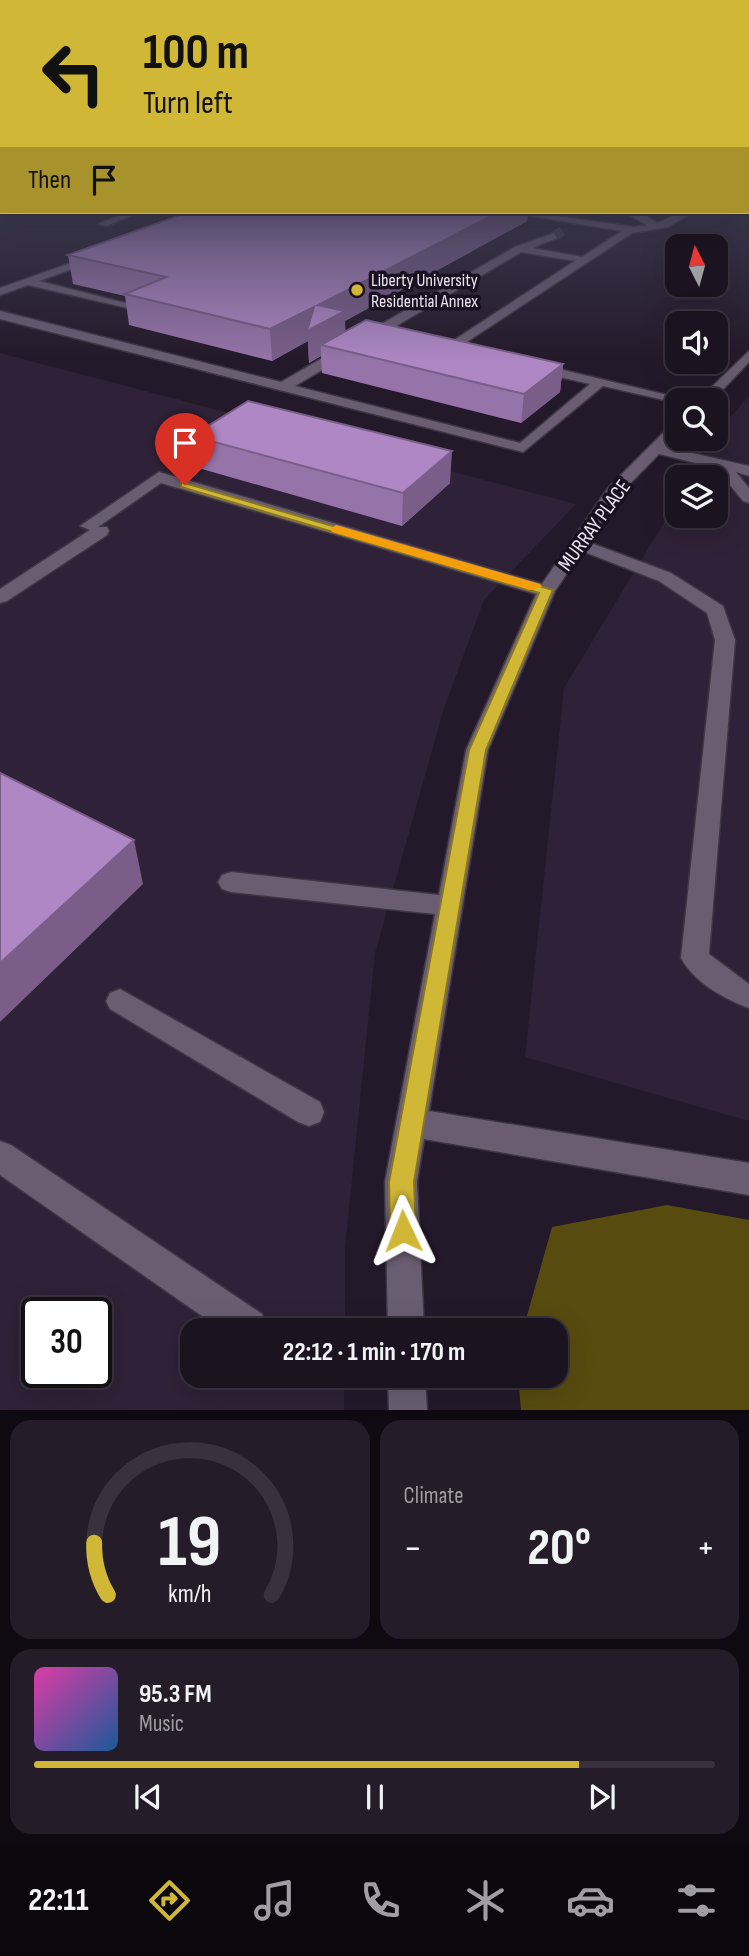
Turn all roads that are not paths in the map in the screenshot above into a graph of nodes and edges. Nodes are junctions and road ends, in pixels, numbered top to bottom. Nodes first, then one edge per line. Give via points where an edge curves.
1 (563, 231) tunnel mouth
2 (633, 231) edge
3 (519, 249) junction
4 (104, 254) edge
5 (584, 260) junction
6 (28, 282) junction
7 (0, 292) edge
8 (141, 310) edge
9 (0, 315) edge
10 (378, 331) junction
11 (402, 337) edge
12 (474, 354) edge
13 (749, 355) edge
14 (524, 365) edge
15 (600, 382) junction
16 (283, 387) junction
17 (717, 388) edge
18 (665, 397) edge
19 (665, 440) edge
20 (656, 449) junction
21 (716, 465) edge
22 (728, 468) edge
23 (749, 471) edge
24 (728, 473) edge
25 (749, 498) edge
26 (578, 544) junction
27 (546, 590) junction
28 (0, 597) edge
29 (231, 882) dead end
30 (450, 906) junction
31 (749, 996) edge
32 (120, 1001) dead end
33 (309, 1112) dead end
34 (412, 1123) junction
35 (0, 1156) edge
36 (749, 1179) edge
37 (236, 1318) edge
38 (406, 1318) edge
39 (407, 1388) edge
40 (408, 1410) edge

1 - 3 street
2 - 5 street
3 - 5 street
3 - 10 street
4 - 6 street
5 - 12 street via 442,346
6 - 7 street
6 - 8 street
9 - 16 street
10 - 11 street
10 - 16 street
13 - 17 street
14 - 15 street
15 - 16 street via 523,448
15 - 18 street
19 - 20 street, MURRAY PLACE
20 - 21 street
20 - 26 street, MURRAY PLACE via 614,492
22 - 23 street
24 - 25 street
26 - 27 street, MURRAY PLACE
26 - 31 street via 665,577 716,610 724,640 695,958 733,990
27 - 28 street via 159,477
27 - 30 street, MURRAY PLACE via 477,750
29 - 30 street
30 - 34 street, MURRAY PLACE
32 - 33 street
34 - 36 street
34 - 38 street, MURRAY PLACE via 401,1182
35 - 37 street
39 - 40 street

